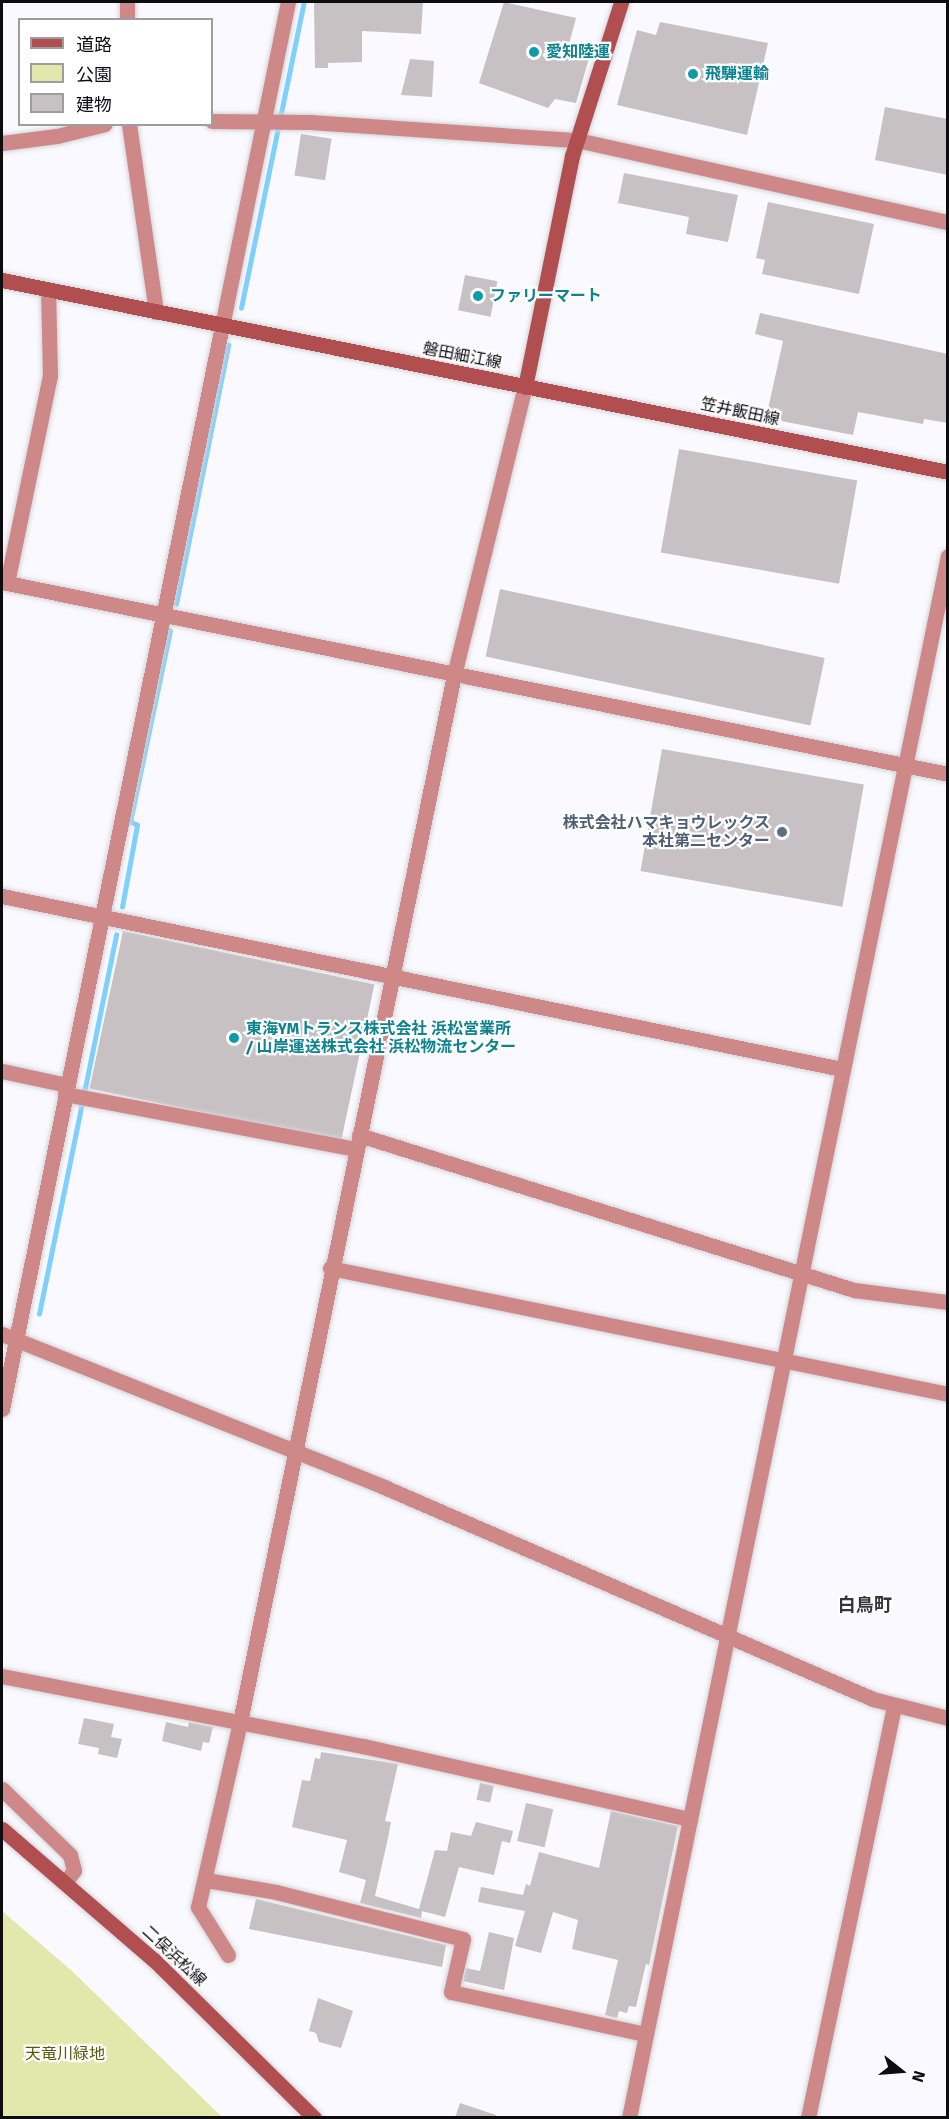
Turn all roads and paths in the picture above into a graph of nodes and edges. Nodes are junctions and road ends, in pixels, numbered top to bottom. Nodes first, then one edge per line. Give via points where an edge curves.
1 (127, 2) edge
2 (288, 2) edge
3 (621, 2) edge
4 (127, 18) edge
5 (213, 121) edge
6 (266, 122) junction
7 (97, 126) edge
8 (129, 126) edge
9 (577, 140) junction
10 (2, 143) edge
11 (948, 222) edge
12 (2, 280) edge
13 (48, 291) junction
14 (156, 312) junction
15 (222, 326) junction
16 (525, 387) junction
17 (948, 472) edge
18 (948, 556) edge
19 (4, 583) edge
20 (162, 616) junction
21 (454, 675) junction
22 (905, 766) junction
23 (948, 774) edge
24 (2, 896) edge
25 (102, 917) junction
26 (390, 979) junction
27 (842, 1069) junction
28 (2, 1071) edge
29 (75, 1093) junction
30 (358, 1142) junction
31 (330, 1268) junction
32 (800, 1275) junction
33 (948, 1302) edge
34 (8, 1337) edge
35 (783, 1362) junction
36 (948, 1394) edge
37 (2, 1409) edge
38 (294, 1450) junction
39 (728, 1635) junction
40 (2, 1676) edge
41 (894, 1705) junction
42 (948, 1718) edge
43 (240, 1722) junction
44 (2, 1789) edge
45 (690, 1819) junction
46 (2, 1828) edge
47 (206, 1880) junction
48 (66, 1882) junction
49 (228, 1955) dead end
50 (646, 2034) junction
51 (314, 2118) edge
52 (629, 2118) edge
53 (808, 2118) edge

1 - 4 street
2 - 6 street
3 - 9 main road
5 - 6 street
6 - 9 street
6 - 15 street
7 - 10 street
8 - 14 street
9 - 11 street
9 - 16 main road
12 - 13 main road, 磐田細江線
13 - 14 main road, 磐田細江線
13 - 19 street via 50,376
14 - 15 main road, 磐田細江線
15 - 16 main road, 磐田細江線
15 - 20 street
16 - 17 main road, 笠井飯田線
16 - 21 street
18 - 22 street
19 - 20 street
20 - 21 street
20 - 25 street
21 - 22 street
21 - 26 street
22 - 23 street
22 - 27 street
24 - 25 street
25 - 26 street
25 - 29 street
26 - 27 street
26 - 30 street
27 - 32 street
28 - 29 street
29 - 30 street
29 - 34 street
30 - 31 street
30 - 32 street via 652,1224
31 - 35 street
31 - 38 street
32 - 33 street via 854,1290
32 - 35 street
34 - 37 street
34 - 38 street
35 - 36 street
35 - 39 street
38 - 39 street
38 - 43 street
39 - 41 street
39 - 45 street
40 - 43 street
41 - 42 street
41 - 53 street
43 - 45 street
43 - 47 street
44 - 48 street via 70,1855 74,1870
45 - 50 street
46 - 48 main road, 二俣浜松線
47 - 49 street via 198,1907
47 - 50 street via 276,1892 463,1939 451,1992
48 - 51 main road, 二俣浜松線 via 154,1960
50 - 52 street

